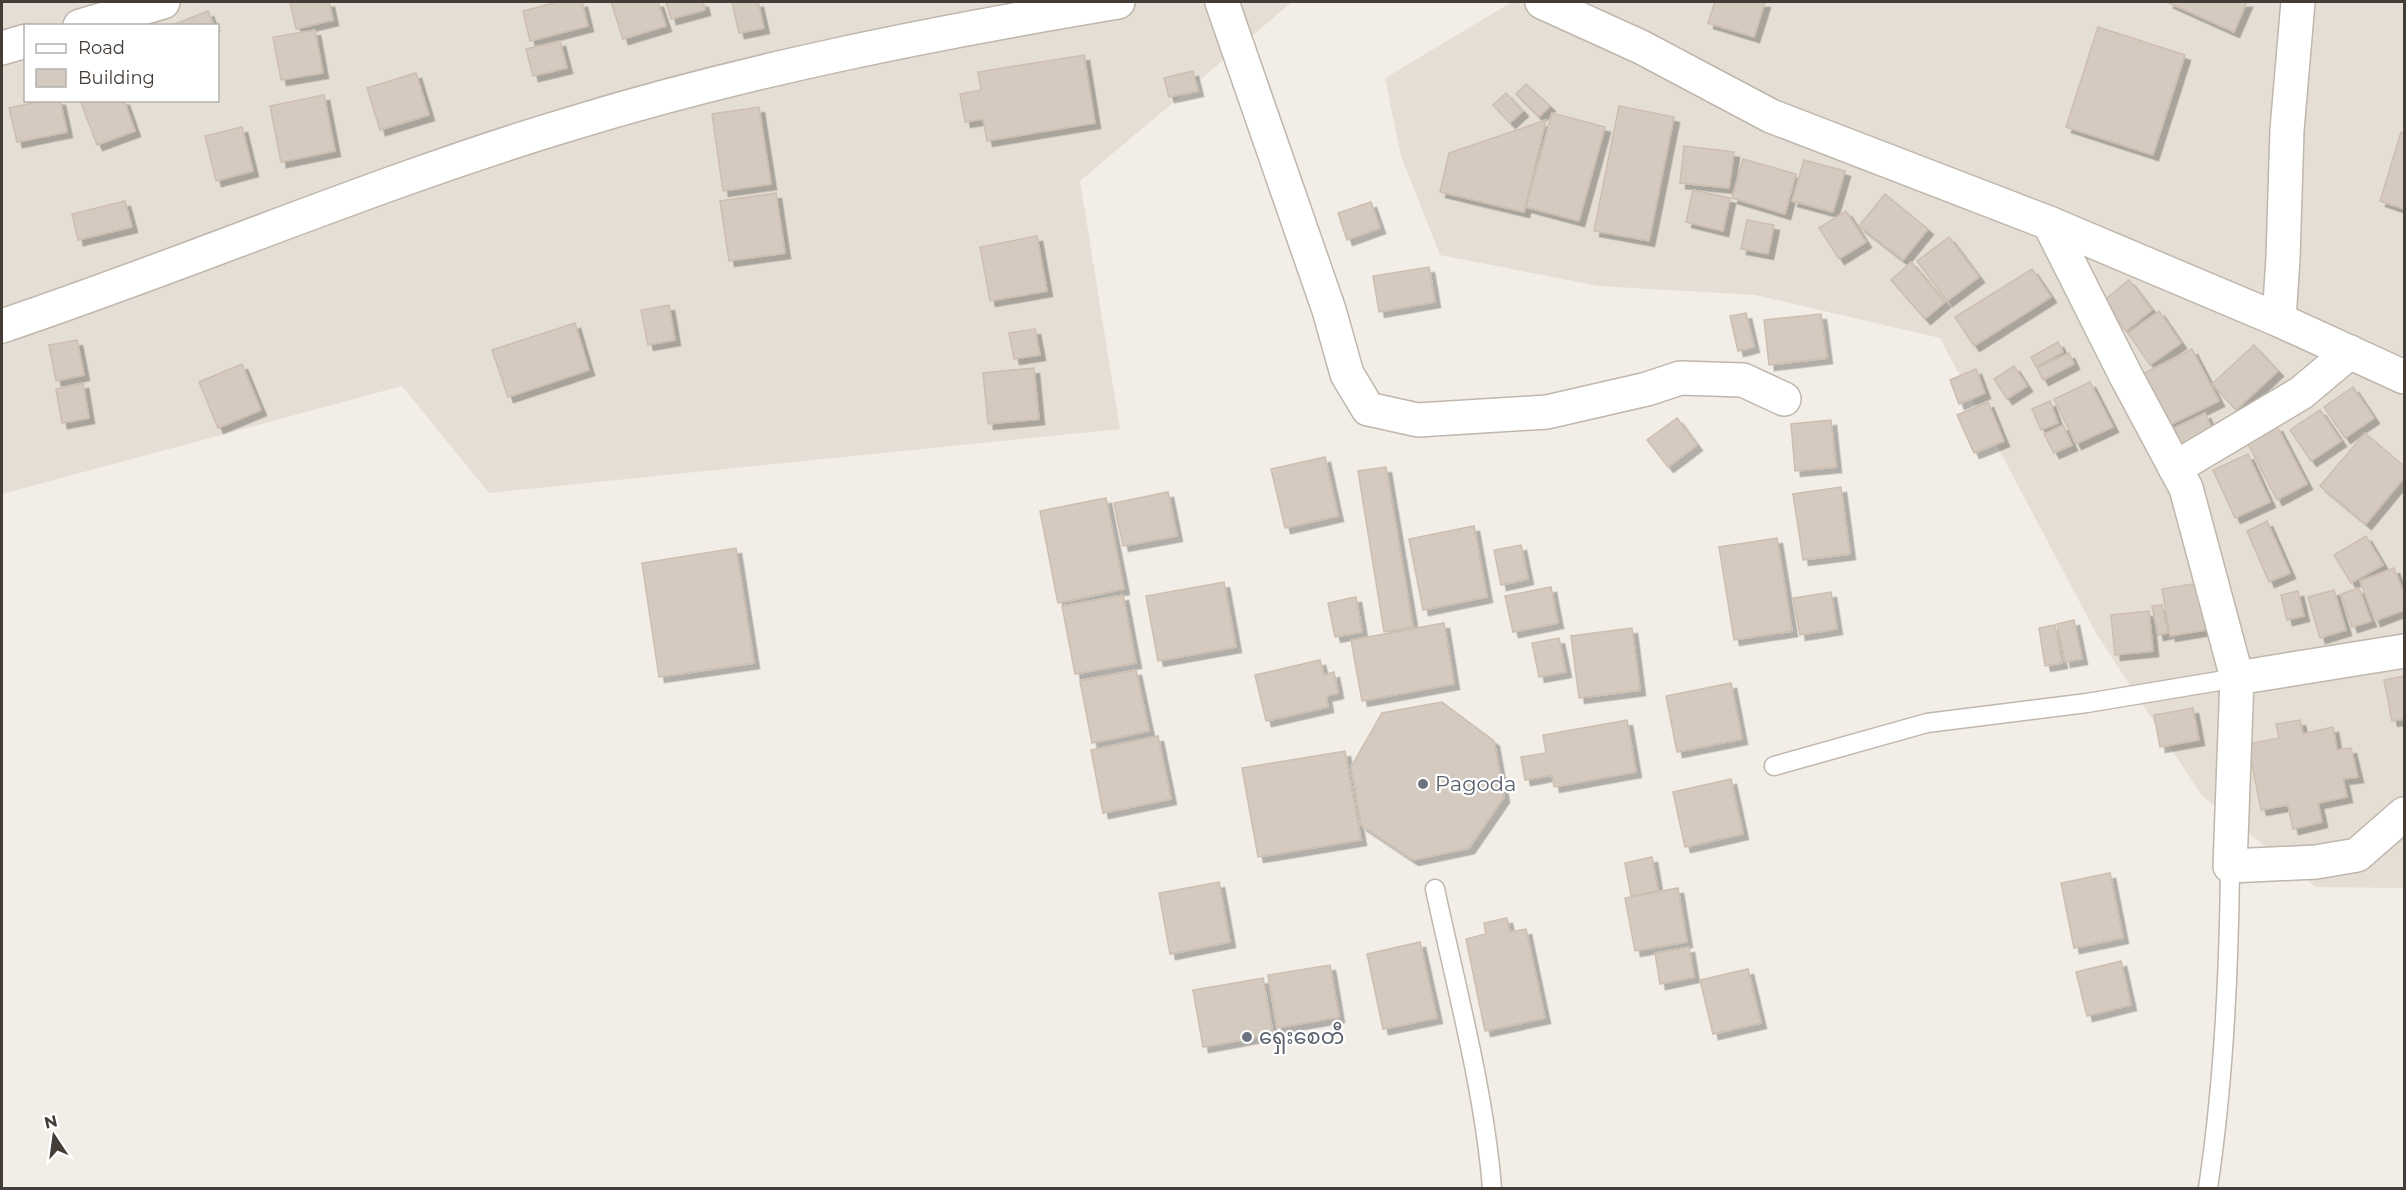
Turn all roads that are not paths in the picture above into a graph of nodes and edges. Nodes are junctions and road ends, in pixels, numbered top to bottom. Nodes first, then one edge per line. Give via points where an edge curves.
1 (163, 2) edge
2 (1118, 2) edge
3 (1222, 2) edge
4 (1542, 2) edge
5 (2298, 2) edge
6 (87, 24) edge
7 (24, 42) edge
8 (2, 48) edge
9 (2049, 223) junction
10 (2279, 320) junction
11 (2, 326) edge
12 (2350, 352) junction
13 (2404, 377) edge
14 (1784, 399) dead end
15 (2175, 468) junction
16 (2404, 651) edge
17 (2237, 678) junction
18 (1774, 766) dead end
19 (2404, 814) edge
20 (2230, 866) junction
21 (1435, 889) dead end
22 (1492, 1188) edge
23 (2208, 1188) edge

1 - 6 street
2 - 11 street via 794,63 569,124 319,209
3 - 14 street via 1329,310 1347,374 1368,409 1418,420 1547,412 1680,378 1743,380
4 - 9 street via 1641,47 1771,116
5 - 10 street via 2287,130
7 - 8 street
9 - 10 street
9 - 15 street
10 - 12 street
12 - 13 street
12 - 15 street via 2301,393
15 - 17 street via 2186,488
16 - 17 street
17 - 18 lane via 1927,723
17 - 20 street
19 - 20 street via 2357,855 2316,862
20 - 23 lane via 2228,981 2217,1127
21 - 22 lane via 1471,1056

